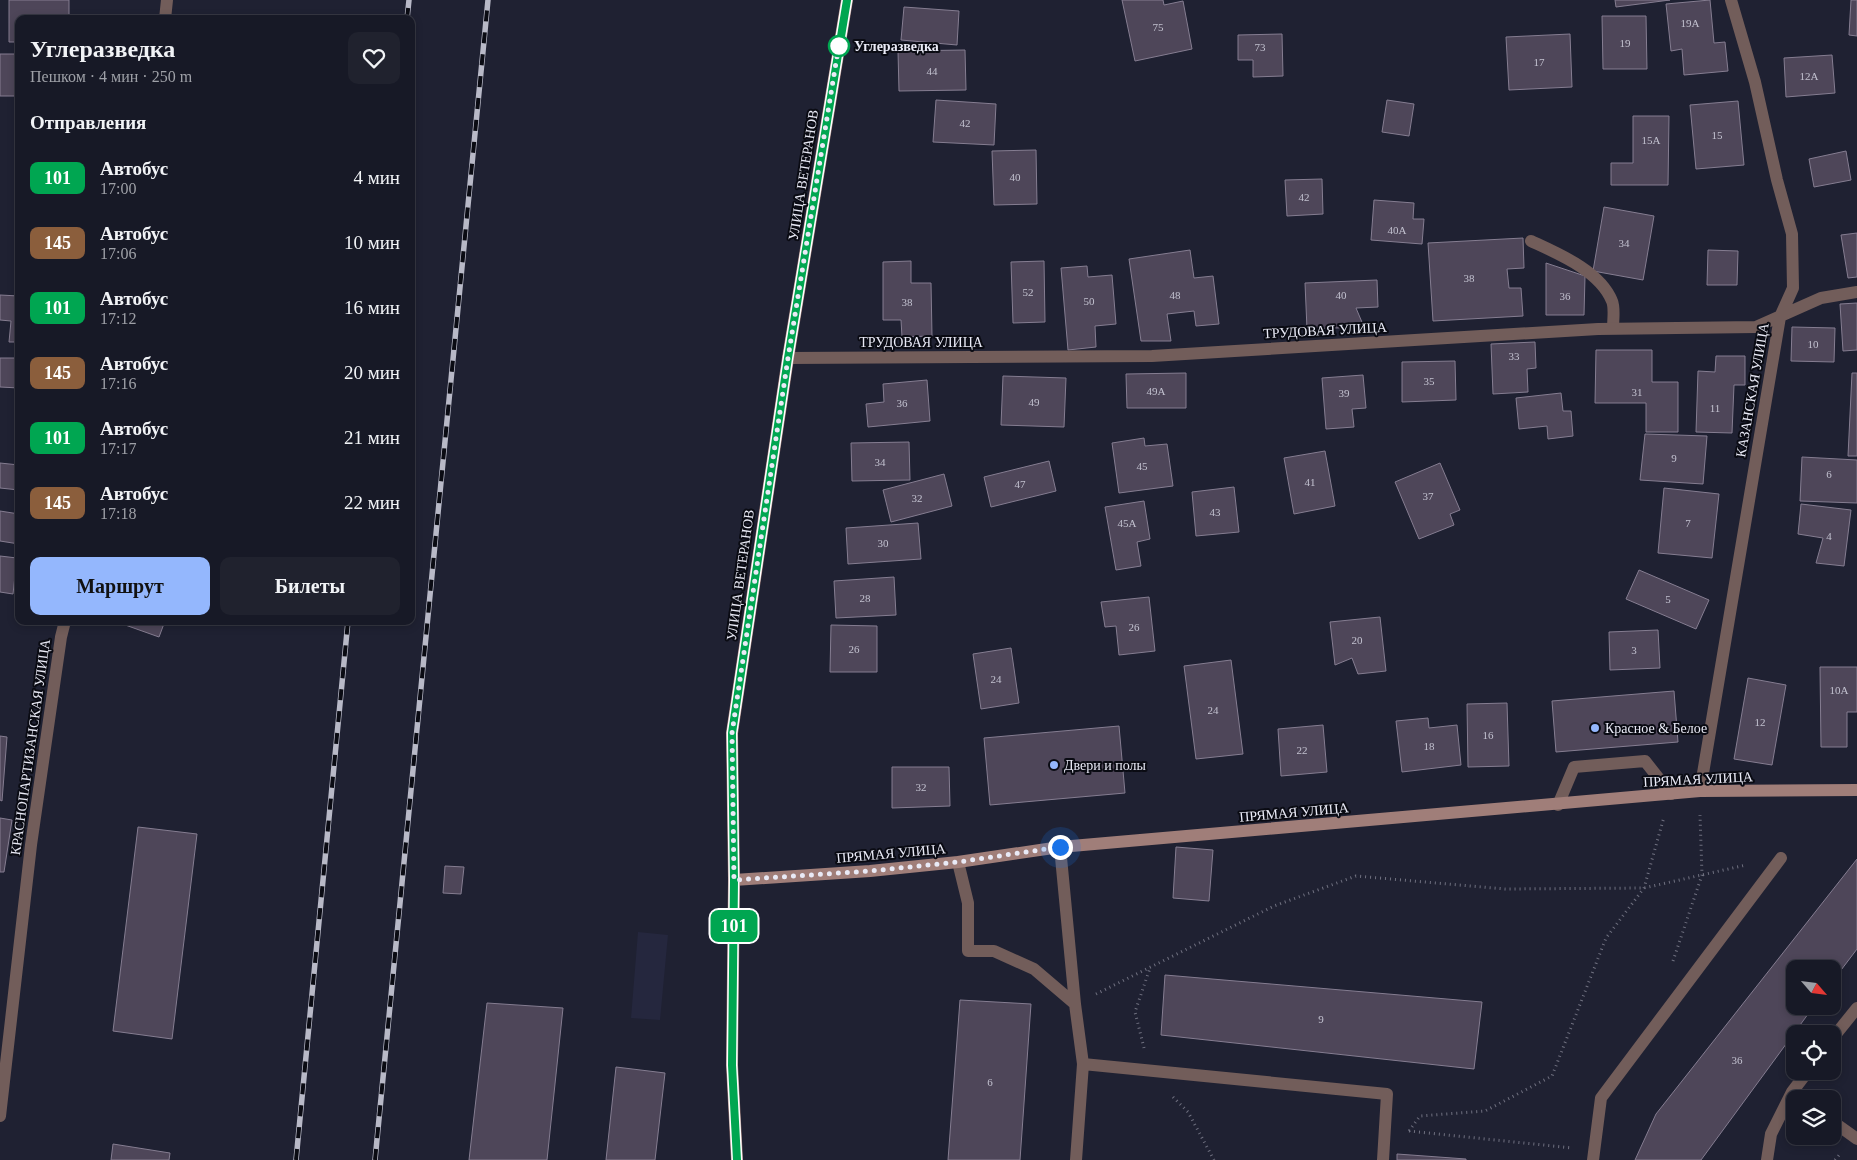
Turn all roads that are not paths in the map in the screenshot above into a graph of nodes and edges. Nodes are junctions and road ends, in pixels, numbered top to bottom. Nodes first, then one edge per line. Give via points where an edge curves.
1 (167, 0) edge
2 (847, 0) edge
3 (1731, 0) edge
4 (166, 15) edge
5 (1531, 241) dead end
6 (1857, 292) edge
7 (1780, 317) junction
8 (1613, 328) junction
9 (788, 358) junction
10 (64, 625) edge
11 (1857, 790) edge
12 (1700, 791) junction
13 (1671, 794) junction
14 (1558, 805) junction
15 (1060, 847) junction
16 (1781, 858) road end
17 (958, 862) junction
18 (734, 880) junction
19 (1075, 1004) junction
20 (1857, 1008) edge
21 (1841, 1028) edge
22 (1083, 1064) junction
23 (1786, 1110) edge
24 (0, 1116) edge
25 (1841, 1127) edge
26 (1857, 1139) edge
27 (1594, 1155) edge
28 (737, 1160) edge
29 (1076, 1160) edge
30 (1383, 1160) edge
31 (1768, 1160) edge

1 - 4 street
2 - 9 main road, УЛИЦА ВЕТЕРАНОВ
3 - 7 street, КАЗАНСКАЯ УЛИЦА via 1755,82 1792,234 1792,288
5 - 8 street via 1572,261 1605,288 1613,303
6 - 7 street, ТРУДОВАЯ УЛИЦА via 1821,298
7 - 8 street, ТРУДОВАЯ УЛИЦА via 1756,327
7 - 12 street, КАЗАНСКАЯ УЛИЦА
8 - 9 street, ТРУДОВАЯ УЛИЦА via 1152,356
9 - 18 main road, УЛИЦА ВЕТЕРАНОВ via 732,733
10 - 24 street, КРАСНОПАРТИЗАНСКАЯ УЛИЦА via 31,845
11 - 12 main road, ПРЯМАЯ УЛИЦА
12 - 13 main road, ПРЯМАЯ УЛИЦА
13 - 14 main road, ПРЯМАЯ УЛИЦА
13 - 14 street via 1645,761 1574,767
14 - 15 main road, ПРЯМАЯ УЛИЦА
15 - 17 main road, ПРЯМАЯ УЛИЦА
15 - 19 street
16 - 27 street via 1601,1098
17 - 18 main road, ПРЯМАЯ УЛИЦА
17 - 19 street via 968,903 968,950 994,951 1034,969
18 - 28 main road, УЛИЦА ВЕТЕРАНОВ via 732,1065
19 - 22 street
20 - 21 street
22 - 29 street
22 - 30 street via 1387,1094
23 - 31 street via 1770,1134
25 - 26 street

